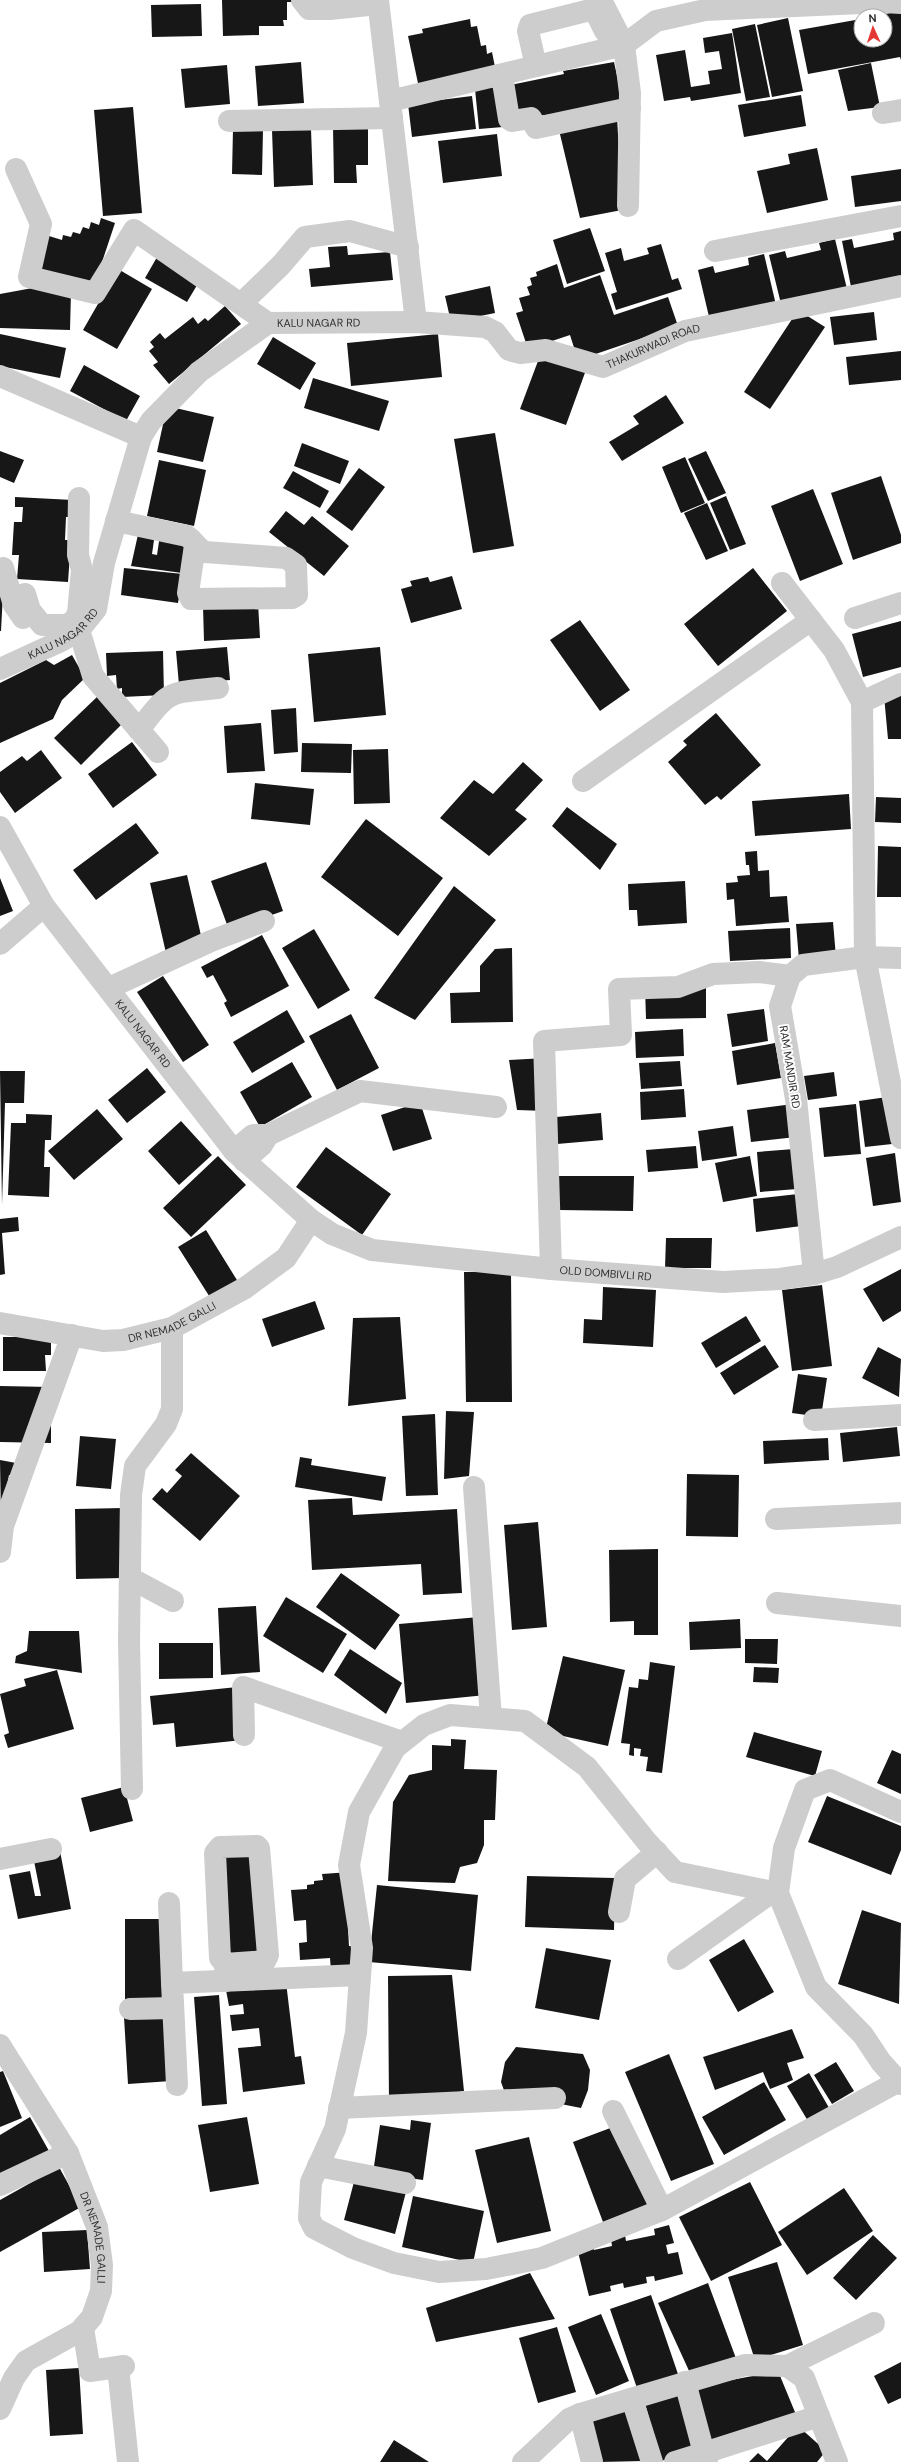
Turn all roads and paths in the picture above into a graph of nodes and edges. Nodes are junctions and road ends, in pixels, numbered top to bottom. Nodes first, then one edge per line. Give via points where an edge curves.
1 (302, 0) edge
2 (378, 2) edge
3 (901, 3) edge
4 (705, 5) edge
5 (604, 18) edge
6 (624, 45) junction
7 (536, 66) junction
8 (503, 82) dead end
9 (630, 108) junction
10 (391, 110) junction
11 (229, 121) dead end
12 (16, 169) dead end
13 (628, 206) dead end
14 (901, 216) edge
15 (408, 247) junction
16 (715, 251) dead end
17 (901, 286) edge
18 (242, 304) junction
19 (416, 322) junction
20 (268, 323) junction
21 (0, 376) edge
22 (141, 437) junction
23 (79, 498) dead end
24 (116, 521) junction
25 (196, 545) junction
26 (75, 560) junction
27 (104, 563) junction
28 (3, 568) dead end
29 (782, 584) dead end
30 (25, 594) dead end
31 (901, 603) edge
32 (854, 618) dead end
33 (811, 620) junction
34 (79, 630) junction
35 (46, 648) junction
36 (0, 669) edge
37 (901, 684) edge
38 (218, 688) dead end
39 (862, 702) junction
40 (139, 730) junction
41 (158, 752) dead end
42 (583, 781) dead end
43 (0, 827) edge
44 (44, 906) junction
45 (264, 921) dead end
46 (0, 944) edge
47 (865, 957) junction
48 (901, 958) edge
49 (790, 976) junction
50 (109, 988) junction
51 (496, 1107) dead end
52 (901, 1138) edge
53 (239, 1156) junction
54 (311, 1220) junction
55 (901, 1237) edge
56 (551, 1269) junction
57 (814, 1274) junction
58 (0, 1323) edge
59 (172, 1328) junction
60 (72, 1335) junction
61 (901, 1415) edge
62 (814, 1420) dead end
63 (474, 1487) dead end
64 (901, 1513) edge
65 (776, 1519) dead end
66 (2, 1526) edge
67 (0, 1552) edge
68 (130, 1578) junction
69 (173, 1602) dead end
70 (777, 1603) dead end
71 (901, 1616) edge
72 (491, 1718) junction
73 (244, 1735) dead end
74 (402, 1742) junction
75 (132, 1789) dead end
76 (901, 1812) edge
77 (50, 1849) dead end
78 (657, 1852) junction
79 (0, 1859) edge
80 (775, 1893) junction
81 (169, 1903) dead end
82 (619, 1912) dead end
83 (678, 1960) dead end
84 (225, 1972) junction
85 (360, 1975) junction
86 (172, 1983) junction
87 (173, 2008) junction
88 (130, 2009) dead end
89 (0, 2045) edge
90 (900, 2082) edge
91 (177, 2085) dead end
92 (555, 2098) dead end
93 (339, 2108) junction
94 (612, 2111) dead end
95 (68, 2153) junction
96 (318, 2166) junction
97 (405, 2183) dead end
98 (0, 2185) edge
99 (662, 2210) junction
100 (874, 2323) dead end
101 (82, 2329) junction
102 (787, 2366) junction
103 (84, 2370) dead end
104 (685, 2382) junction
105 (632, 2399) junction
106 (0, 2409) edge
107 (580, 2414) junction
108 (819, 2416) junction
109 (706, 2458) edge
110 (128, 2462) edge
111 (522, 2462) edge
112 (592, 2462) edge
113 (652, 2462) edge
114 (675, 2462) edge
115 (837, 2462) edge

1 - 2 street via 309,9 330,10
2 - 10 street
3 - 4 street
4 - 6 street via 656,20
5 - 6 street
5 - 7 street via 592,9 530,26 528,31
6 - 7 street
6 - 9 street
7 - 10 street
8 - 9 street via 509,119 512,121 531,118 536,128
9 - 13 street
10 - 11 street
10 - 15 street
12 - 18 street via 42,224 30,277 95,293 134,230
14 - 16 street
15 - 18 street via 350,231 305,237
15 - 19 street
17 - 19 street, THAKURWADI ROAD via 685,331 603,367 546,350 520,353 509,350 495,332 485,327
18 - 20 street
19 - 20 street, KALU NAGAR RD
20 - 22 street, KALU NAGAR RD via 199,372 150,420
21 - 22 street
22 - 24 street, KALU NAGAR RD
23 - 26 street
24 - 25 street via 187,536 194,540
24 - 27 street, KALU NAGAR RD
25 - 25 street via 205,552 286,558 293,561 296,565 298,595 292,598 191,599 188,593
26 - 27 street
26 - 30 street via 82,570 78,613 73,622 65,625 42,624 30,610
27 - 34 street, KALU NAGAR RD via 96,609
28 - 35 street via 14,606
29 - 33 street
31 - 32 street
33 - 39 street via 834,650
33 - 42 street
34 - 35 street, KALU NAGAR RD
34 - 40 street via 93,676
35 - 36 street, KALU NAGAR RD
37 - 39 street
38 - 40 street via 173,692 160,702
39 - 47 street
40 - 41 street
43 - 44 street, KALU NAGAR RD
44 - 46 street
44 - 50 street, KALU NAGAR RD
45 - 50 street via 212,941
47 - 48 street
47 - 49 street via 803,966
47 - 52 street
49 - 56 street via 759,972 713,974 678,987 619,989 621,1035 544,1041
49 - 57 street, RAM MANDIR RD via 780,1006 796,1099
50 - 53 street, KALU NAGAR RD
51 - 53 street via 360,1091 268,1135 262,1145
53 - 54 street, KALU NAGAR RD
54 - 56 street, OLD DOMBIVLI RD via 332,1234 372,1250
54 - 59 street, DR NEMADE GALLI via 286,1258 245,1288
55 - 57 street, OLD DOMBIVLI RD via 837,1267
56 - 57 street, OLD DOMBIVLI RD via 724,1282
58 - 60 street, DR NEMADE GALLI
59 - 60 street, DR NEMADE GALLI via 123,1340 103,1341
59 - 68 street via 172,1410 166,1424 135,1466 131,1495
60 - 66 street
61 - 62 street
63 - 72 street
64 - 65 street
66 - 67 street
68 - 69 street
68 - 75 street
70 - 71 street
72 - 74 street via 450,1715 424,1725
72 - 78 street via 525,1721 587,1767
73 - 74 street via 243,1687
74 - 85 street via 395,1748 359,1812 349,1866 362,1948
76 - 80 street via 830,1780 805,1790 784,1848
77 - 79 street
78 - 80 street via 675,1872
78 - 82 street via 625,1879
80 - 83 street
80 - 90 street via 816,1987 863,2035 881,2062
81 - 86 street
84 - 84 street via 220,1958 216,1850 220,1847 257,1846 268,1955 265,1961
84 - 85 street
84 - 86 street
85 - 93 street via 356,2033
86 - 87 street
87 - 88 street
87 - 91 street
89 - 95 street, DR NEMADE GALLI
90 - 99 street
92 - 93 street
93 - 96 street via 335,2130
94 - 99 street
95 - 98 street
95 - 101 street, DR NEMADE GALLI via 97,2227 102,2264 101,2291 92,2317
96 - 97 street
96 - 99 street via 312,2182 309,2218 314,2228 353,2248 394,2263 439,2272 486,2269 542,2258
100 - 102 street
101 - 103 street
101 - 106 street via 26,2360 14,2378
101 - 110 street via 90,2371 121,2367
102 - 104 street via 745,2365
102 - 108 street via 804,2378
104 - 105 street
104 - 109 street
105 - 107 street
105 - 113 street
107 - 111 street via 569,2419
107 - 112 street
108 - 109 street
108 - 115 street
109 - 114 street

